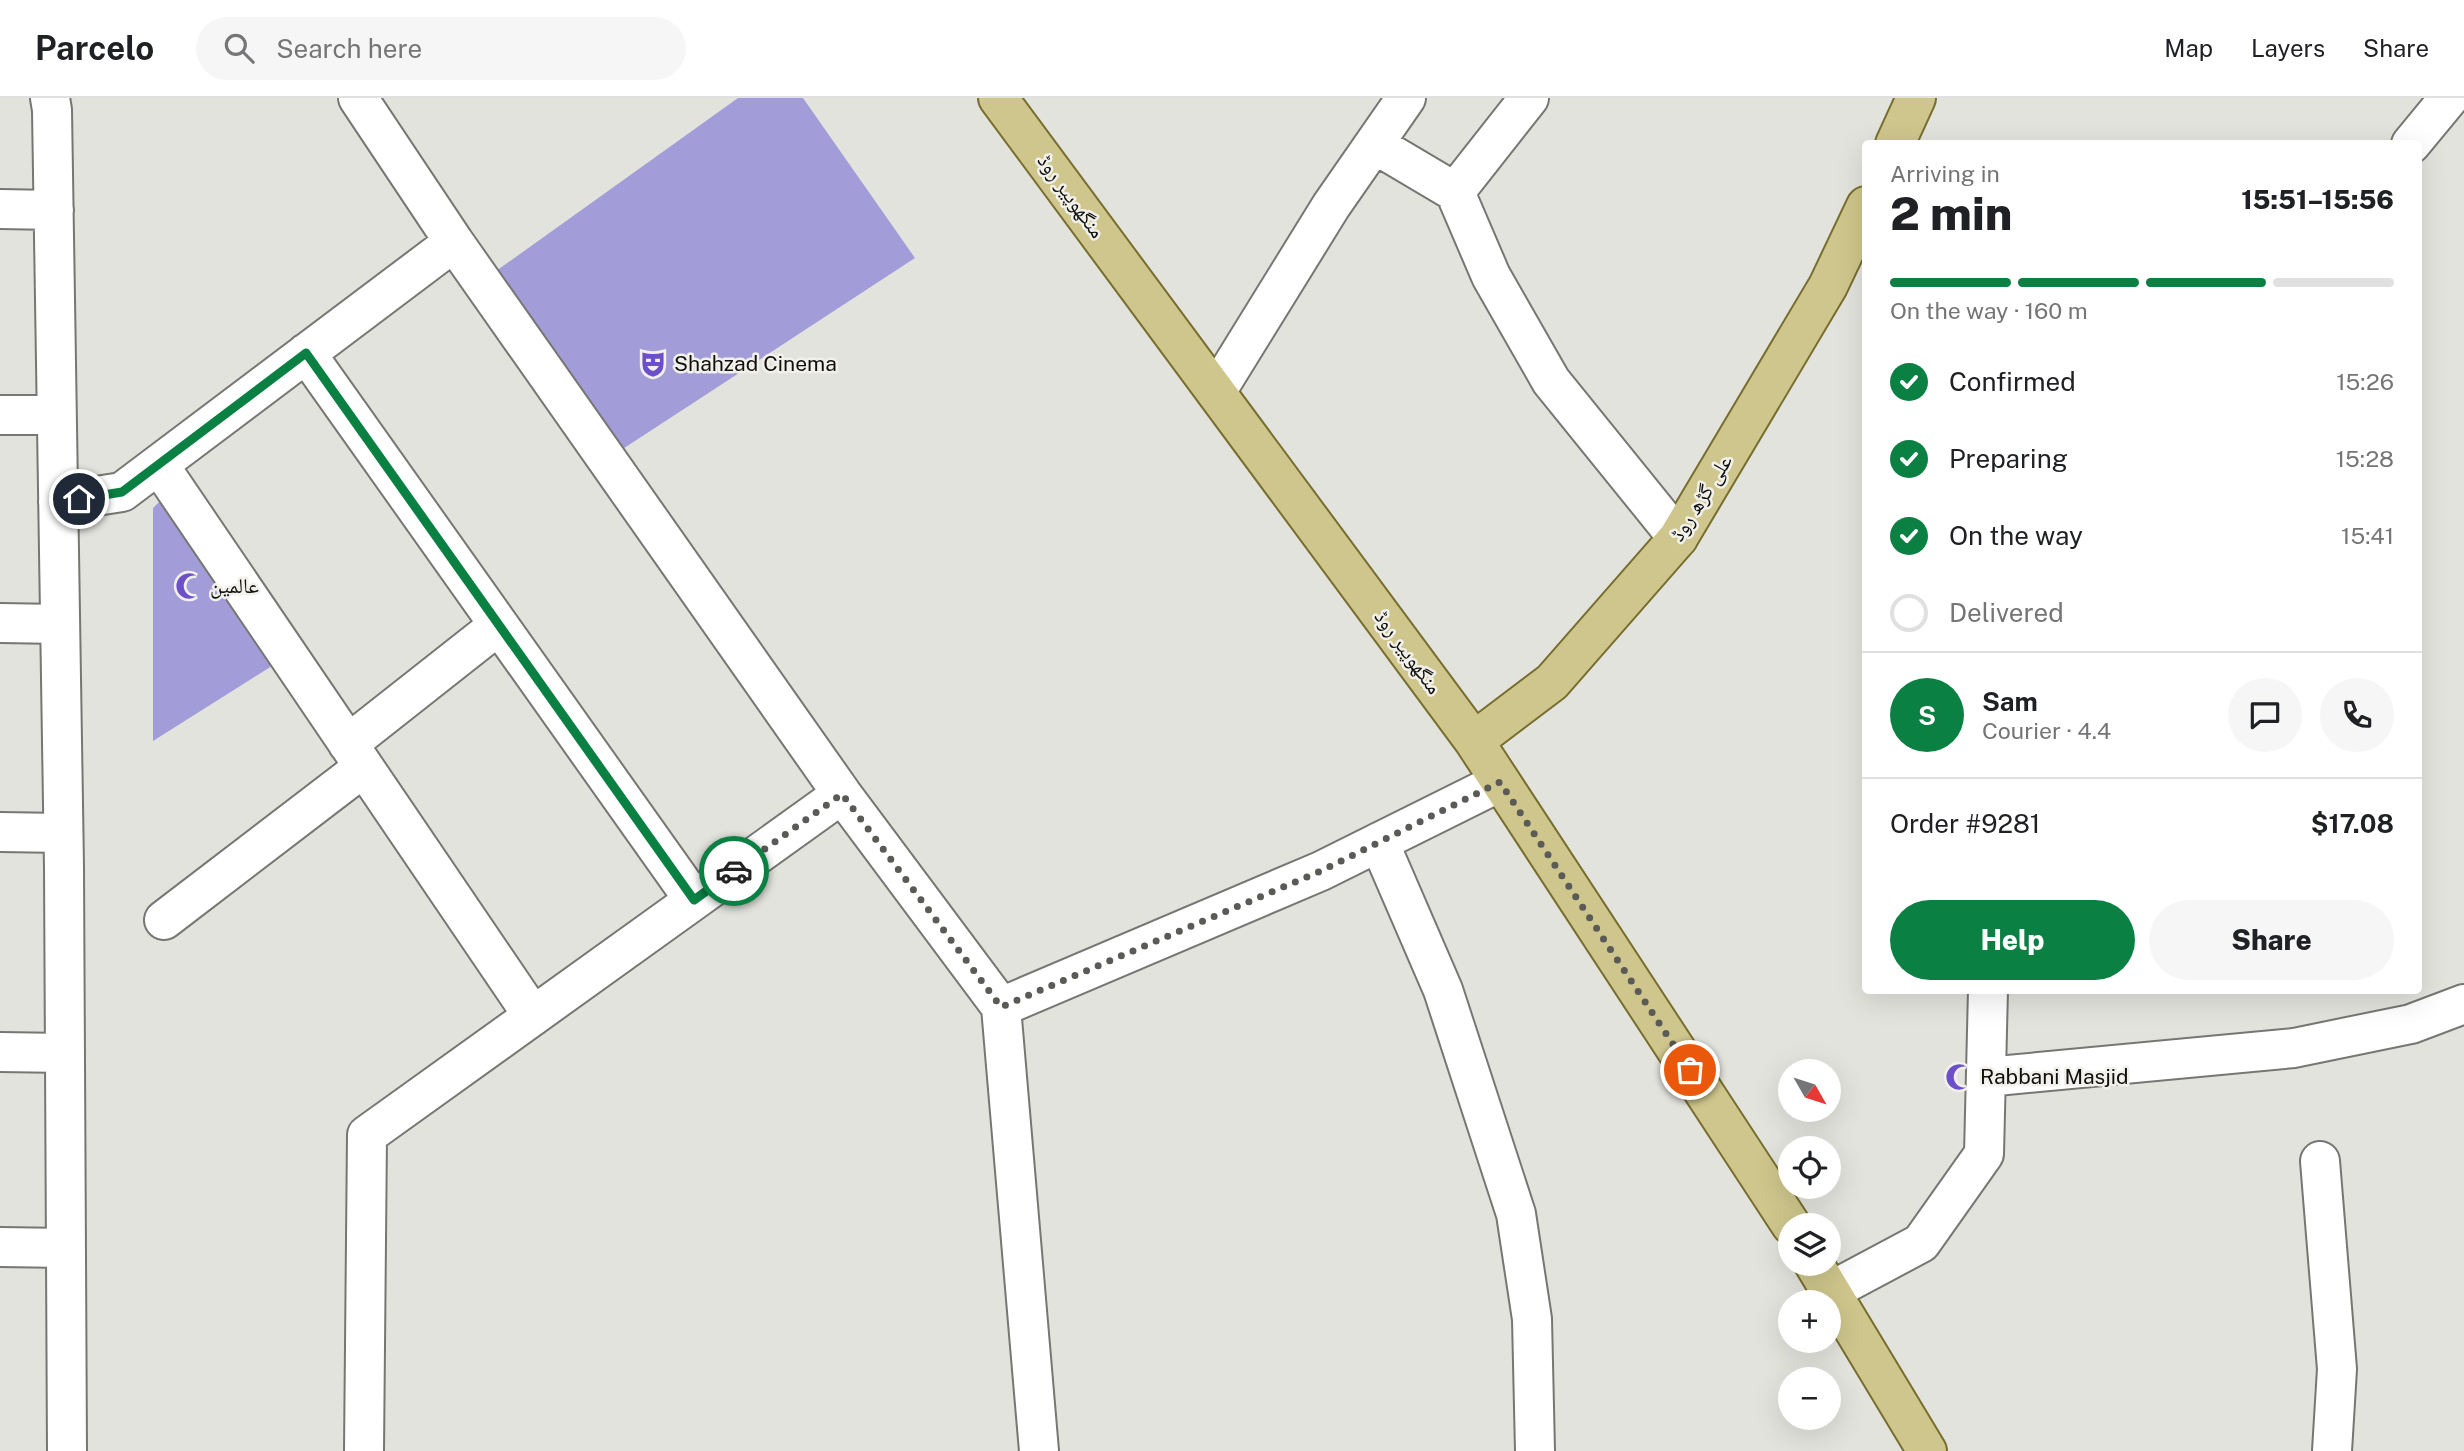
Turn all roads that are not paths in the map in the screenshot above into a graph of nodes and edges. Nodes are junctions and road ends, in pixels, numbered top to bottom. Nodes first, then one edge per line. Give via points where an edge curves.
1 (358, 98) edge
2 (998, 98) edge
3 (1406, 98) edge
4 (1529, 98) edge
5 (1916, 98) edge
6 (2449, 98) edge
7 (53, 102) edge
8 (1897, 140) edge
9 (2414, 140) edge
10 (1374, 144) junction
11 (1455, 192) junction
12 (0, 209) edge
13 (54, 210) junction
14 (1862, 214) edge
15 (454, 242) junction
16 (306, 353) junction
17 (1216, 392) junction
18 (0, 415) edge
19 (56, 415) junction
20 (159, 465) junction
21 (58, 502) junction
22 (1678, 538) junction
23 (0, 623) edge
24 (60, 624) junction
25 (499, 625) junction
26 (1474, 741) junction
27 (356, 756) junction
28 (1500, 782) junction
29 (842, 794) junction
30 (0, 832) edge
31 (63, 833) junction
32 (1380, 842) junction
33 (694, 900) junction
34 (164, 920) dead end
35 (1988, 994) edge
36 (2464, 1003) edge
37 (1001, 1007) junction
38 (534, 1016) junction
39 (0, 1052) edge
40 (65, 1053) junction
41 (1986, 1077) junction
42 (2320, 1161) dead end
43 (1783, 1213) edge
44 (0, 1247) edge
45 (66, 1248) junction
46 (1823, 1277) edge
47 (66, 1451) edge
48 (364, 1451) edge
49 (1039, 1451) edge
50 (1535, 1451) edge
51 (1927, 1451) edge
52 (2332, 1451) edge

1 - 15 street
2 - 17 main road, منگھوپیر روڈ
3 - 10 street
4 - 11 street
5 - 8 main road
6 - 9 street
7 - 13 street
10 - 11 street
10 - 17 street
11 - 22 street via 1491,276 1550,382
12 - 13 street
13 - 19 street
14 - 22 main road, علی گڑھ روڈ via 1828,286
15 - 16 street
15 - 29 street
16 - 20 street
16 - 25 street
17 - 26 main road, منگھوپیر روڈ
18 - 19 street
19 - 21 street
20 - 21 street via 122,492
20 - 27 street
21 - 24 street
22 - 26 main road, علی گڑھ روڈ via 1552,682
23 - 24 street
24 - 31 street
25 - 27 street
25 - 33 street
26 - 28 main road, منگھوپیر روڈ
27 - 34 street
27 - 38 street
28 - 32 street
28 - 43 main road, منگھوپیر روڈ
29 - 33 street
29 - 37 street
30 - 31 street
31 - 40 street
32 - 37 street
32 - 50 street via 1443,990 1516,1214 1532,1319
33 - 38 street
35 - 41 street
36 - 41 street via 2411,1024 2294,1048
37 - 49 street
38 - 48 street via 367,1135
39 - 40 street
40 - 45 street
41 - 46 street via 1984,1154 1921,1243
42 - 52 street via 2337,1369
44 - 45 street
45 - 47 street
46 - 51 main road

